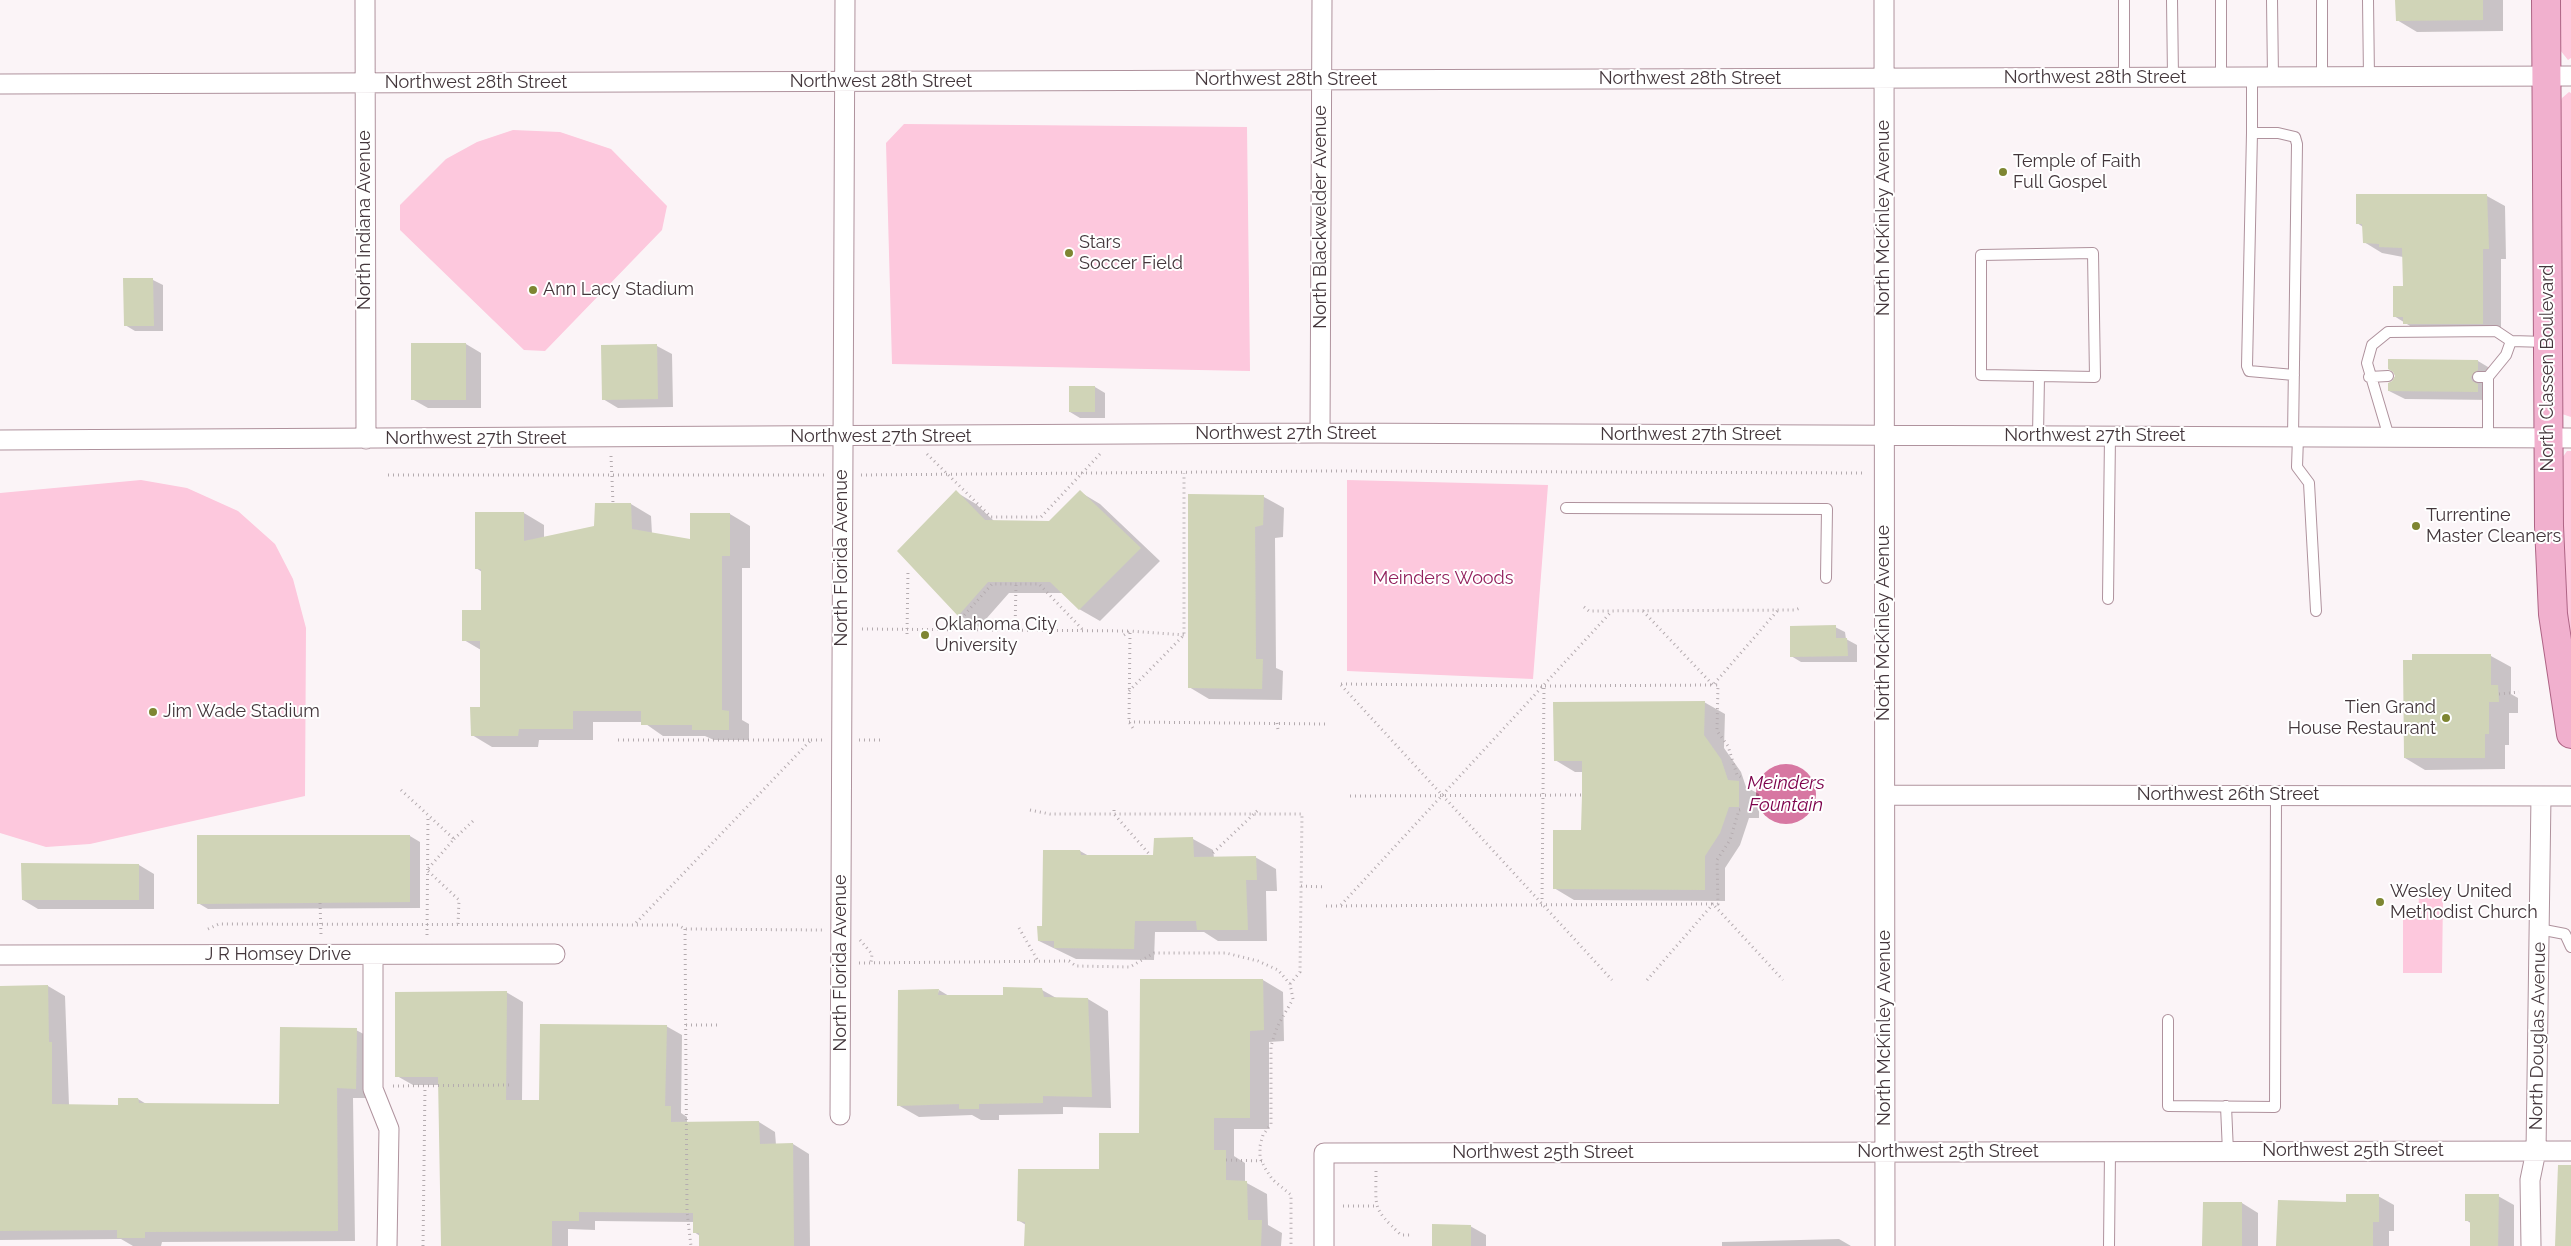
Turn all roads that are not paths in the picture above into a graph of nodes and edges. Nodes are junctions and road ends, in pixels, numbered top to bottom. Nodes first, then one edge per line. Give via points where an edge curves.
1 (365, 0) edge
2 (845, 0) edge
3 (1322, 0) edge
4 (1884, 0) edge
5 (2124, 0) edge
6 (2172, 0) edge
7 (2221, 0) edge
8 (2272, 0) edge
9 (2322, 0) edge
10 (2368, 0) edge
11 (2546, 0) edge
12 (2559, 76) edge
13 (2173, 77) junction
14 (2221, 77) junction
15 (2252, 77) junction
16 (2272, 77) junction
17 (2322, 77) junction
18 (2369, 77) junction
19 (1884, 78) junction
20 (2124, 78) junction
21 (1322, 80) junction
22 (845, 82) junction
23 (365, 83) junction
24 (0, 84) edge
25 (2252, 133) junction
26 (2511, 341) junction
27 (2548, 342) junction
28 (2294, 375) junction
29 (2039, 376) junction
30 (2388, 376) dead end
31 (2369, 377) junction
32 (1320, 433) junction
33 (1884, 435) junction
34 (2038, 436) junction
35 (2110, 436) junction
36 (843, 437) junction
37 (2296, 437) junction
38 (2389, 437) junction
39 (2488, 438) junction
40 (2560, 438) edge
41 (0, 440) edge
42 (366, 440) junction
43 (1566, 508) dead end
44 (1826, 578) dead end
45 (2108, 600) dead end
46 (2316, 611) dead end
47 (2571, 734) edge
48 (1885, 795) junction
49 (2276, 795) junction
50 (2541, 796) junction
51 (2571, 796) edge
52 (2539, 929) junction
53 (2571, 947) edge
54 (555, 954) dead end
55 (0, 955) edge
56 (373, 955) junction
57 (2168, 1020) dead end
58 (2226, 1106) junction
59 (840, 1115) dead end
60 (2536, 1151) junction
61 (1886, 1152) junction
62 (2110, 1152) junction
63 (2228, 1152) junction
64 (2571, 1152) edge
65 (387, 1246) edge
66 (1324, 1246) edge
67 (1885, 1246) edge
68 (2109, 1246) edge
69 (2531, 1246) edge

1 - 23 street, North Indiana Avenue
2 - 22 street, North Florida Avenue
3 - 21 street, North Blackwelder Avenue
4 - 19 street, North McKinley Avenue
5 - 20 lane
6 - 13 lane
7 - 14 lane
8 - 16 lane
9 - 17 lane
10 - 18 lane
11 - 12 main road, North Classen Boulevard
12 - 18 street, Northwest 28th Street
12 - 27 main road, North Classen Boulevard
13 - 14 street, Northwest 28th Street
13 - 20 street, Northwest 28th Street
14 - 15 street, Northwest 28th Street
15 - 16 street, Northwest 28th Street
15 - 25 lane
16 - 17 street, Northwest 28th Street
17 - 18 street, Northwest 28th Street
19 - 20 street, Northwest 28th Street
19 - 21 street, Northwest 28th Street
19 - 33 street, North McKinley Avenue
21 - 22 street, Northwest 28th Street
21 - 32 street, North Blackwelder Avenue
22 - 23 street, Northwest 28th Street
22 - 36 street, North Florida Avenue
23 - 24 street, Northwest 28th Street
23 - 42 street, North Indiana Avenue
25 - 28 lane via 2295,137
25 - 28 lane via 2247,366 2249,371 2263,374
26 - 27 lane
26 - 31 lane via 2496,331 2388,332 2372,345 2368,354
26 - 39 lane via 2506,355 2483,377
27 - 40 main road, North Classen Boulevard
28 - 37 lane
29 - 29 lane via 2095,377 2092,254 1982,255 1981,375
29 - 34 lane
30 - 31 lane
31 - 38 lane via 2385,417
32 - 33 street, Northwest 27th Street
32 - 36 street, Northwest 27th Street
33 - 34 street, Northwest 27th Street
33 - 48 street, North McKinley Avenue
34 - 35 street, Northwest 27th Street
35 - 37 street, Northwest 27th Street
35 - 45 lane
36 - 42 street, Northwest 27th Street
36 - 59 street, North Florida Avenue
37 - 38 street, Northwest 27th Street
37 - 46 lane via 2296,467 2308,483
38 - 39 street, Northwest 27th Street
39 - 40 street, Northwest 27th Street
40 - 47 main road, North Classen Boulevard via 2553,614
41 - 42 street, Northwest 27th Street
43 - 44 lane via 1827,509
48 - 49 street, Northwest 26th Street
48 - 61 street, North McKinley Avenue
49 - 50 street, Northwest 26th Street
49 - 58 lane via 2275,1107
50 - 51 street, Northwest 26th Street
50 - 52 street, North Douglas Avenue
52 - 53 lane via 2565,934
52 - 60 street, North Douglas Avenue
54 - 56 street, J R Homsey Drive
55 - 56 street, J R Homsey Drive
56 - 65 street via 373,1089 389,1129
57 - 58 lane via 2168,1106
58 - 63 lane
60 - 63 street, Northwest 25th Street
60 - 64 street, Northwest 25th Street
60 - 69 street, North Douglas Avenue via 2530,1180
61 - 62 street, Northwest 25th Street
61 - 66 street, Northwest 25th Street via 1324,1153
61 - 67 street, North McKinley Avenue
62 - 63 street, Northwest 25th Street
62 - 68 lane

